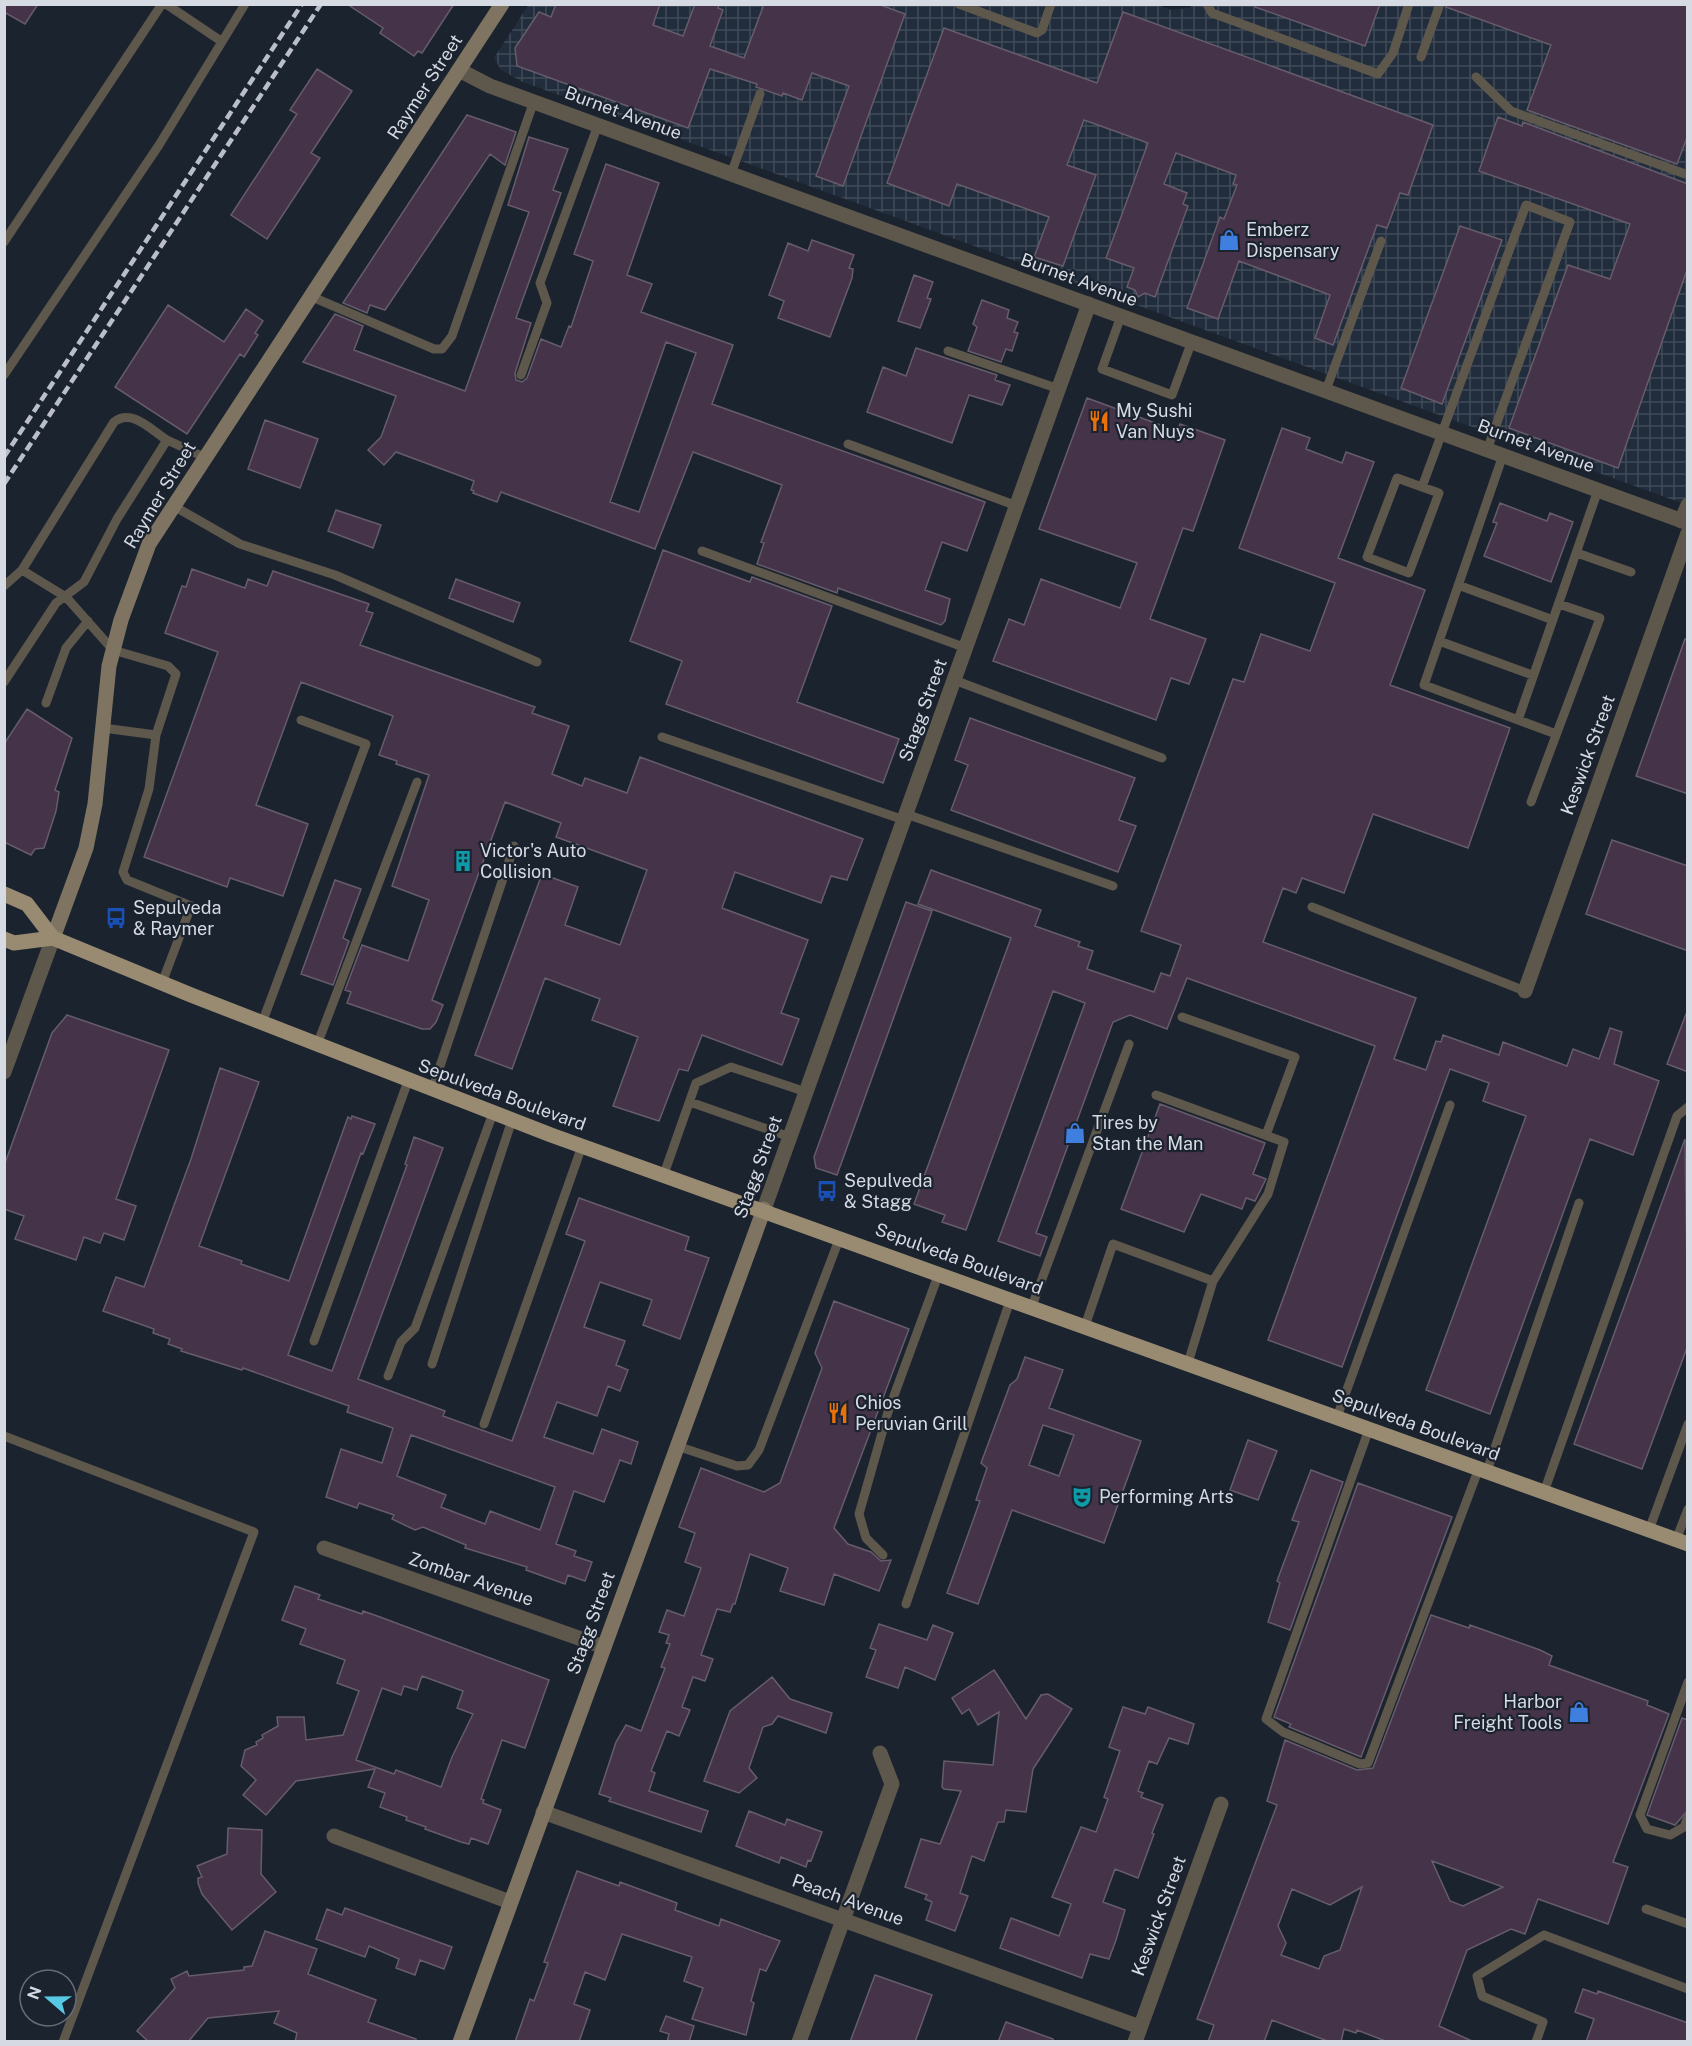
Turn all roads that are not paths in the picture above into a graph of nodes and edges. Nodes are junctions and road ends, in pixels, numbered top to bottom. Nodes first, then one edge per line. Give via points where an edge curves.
1 (164, 4) edge
2 (245, 4) edge
3 (502, 4) edge
4 (959, 4) edge
5 (1051, 4) edge
6 (1207, 4) edge
7 (1409, 4) edge
8 (1440, 4) edge
9 (221, 40) junction
10 (1421, 57) dead end
11 (459, 70) junction
12 (1476, 77) dead end
13 (760, 94) dead end
14 (534, 101) junction
15 (598, 125) junction
16 (731, 174) junction
17 (1688, 175) edge
18 (4, 242) edge
19 (1381, 242) dead end
20 (310, 296) junction
21 (1089, 304) junction
22 (1121, 316) junction
23 (1192, 341) junction
24 (948, 351) dead end
25 (4, 375) edge
26 (521, 375) dead end
27 (1059, 389) junction
28 (1326, 390) junction
29 (1442, 433) junction
30 (167, 440) junction
31 (848, 444) dead end
32 (1487, 450) junction
33 (1503, 455) junction
34 (204, 458) junction
35 (1422, 487) junction
36 (1598, 490) junction
37 (172, 505) junction
38 (1688, 505) edge
39 (1017, 506) junction
40 (1686, 526) edge
41 (702, 551) dead end
42 (1577, 553) junction
43 (22, 570) junction
44 (1631, 572) dead end
45 (1458, 585) junction
46 (4, 586) edge
47 (66, 597) junction
48 (1559, 604) junction
49 (1553, 620) junction
50 (88, 621) junction
51 (1439, 641) junction
52 (966, 648) junction
53 (113, 650) junction
54 (537, 662) dead end
55 (1532, 675) junction
56 (954, 680) junction
57 (4, 682) edge
58 (46, 703) dead end
59 (301, 720) dead end
60 (1518, 720) junction
61 (103, 728) junction
62 (1556, 734) junction
63 (156, 735) junction
64 (662, 737) dead end
65 (1162, 758) dead end
66 (417, 782) dead end
67 (1531, 802) dead end
68 (905, 817) junction
69 (514, 846) dead end
70 (1113, 886) dead end
71 (4, 894) edge
72 (1312, 907) dead end
73 (53, 938) junction
74 (4, 939) edge
75 (162, 983) junction
76 (1525, 991) joint
77 (1182, 1017) dead end
78 (262, 1023) junction
79 (1129, 1044) dead end
80 (317, 1045) junction
81 (4, 1071) edge
82 (408, 1081) junction
83 (432, 1090) junction
84 (806, 1092) junction
85 (1156, 1095) dead end
86 (690, 1102) junction
87 (1450, 1105) dead end
88 (1688, 1107) edge
89 (493, 1113) junction
90 (513, 1120) junction
91 (1266, 1135) junction
92 (790, 1137) junction
93 (582, 1146) junction
94 (664, 1174) junction
95 (1579, 1203) dead end
96 (764, 1209) junction
97 (840, 1237) junction
98 (939, 1273) junction
99 (1213, 1281) junction
100 (1011, 1298) junction
101 (1032, 1306) junction
102 (1085, 1326) junction
103 (314, 1341) dead end
104 (1188, 1363) junction
105 (432, 1364) dead end
106 (388, 1376) dead end
107 (1337, 1417) junction
108 (484, 1424) dead end
109 (1688, 1424) edge
110 (1369, 1429) junction
111 (4, 1436) edge
112 (677, 1446) junction
113 (1483, 1470) junction
114 (1544, 1492) junction
115 (1688, 1509) edge
116 (1649, 1530) junction
117 (1682, 1542) edge
118 (324, 1548) dead end
119 (883, 1555) dead end
120 (906, 1604) dead end
121 (604, 1647) junction
122 (1688, 1682) edge
123 (880, 1753) dead end
124 (1221, 1804) dead end
125 (543, 1812) junction
126 (1688, 1817) edge
127 (334, 1836) dead end
128 (510, 1902) junction
129 (1646, 1909) dead end
130 (843, 1919) junction
131 (1688, 1924) edge
132 (1688, 1989) edge
133 (1137, 2034) edge
134 (63, 2042) edge
135 (460, 2042) edge
136 (799, 2042) edge
137 (1536, 2042) edge

1 - 9 lane
1 - 18 lane
2 - 9 lane
3 - 11 street, Raymer Street
4 - 5 lane via 1037,33 1042,30
6 - 7 lane via 1212,13 1378,74 1393,52
8 - 10 lane
9 - 25 lane via 159,146
11 - 14 street, Burnet Avenue
11 - 20 street, Raymer Street
12 - 17 lane via 1511,111
13 - 16 lane
14 - 15 street, Burnet Avenue
14 - 20 lane via 452,336 442,349
15 - 16 street, Burnet Avenue
15 - 26 lane via 540,284 547,303
16 - 21 street, Burnet Avenue
19 - 28 lane
20 - 34 street, Raymer Street
21 - 22 street, Burnet Avenue
21 - 27 street, Stagg Street
22 - 23 street, Burnet Avenue
22 - 23 lane via 1102,369 1172,395
23 - 28 street, Burnet Avenue
24 - 27 lane
27 - 39 street, Stagg Street
28 - 29 street, Burnet Avenue
29 - 32 street, Burnet Avenue
29 - 32 lane via 1526,205 1570,222
29 - 35 lane
30 - 34 lane
30 - 43 lane via 130,416 114,422
30 - 47 lane via 117,519 84,582
31 - 39 lane
32 - 33 street, Burnet Avenue
33 - 36 street, Burnet Avenue
33 - 45 lane
34 - 37 street, Raymer Street
35 - 35 lane via 1397,478 1367,557 1409,573 1440,493
36 - 40 street, Burnet Avenue
36 - 42 lane
37 - 53 street, Raymer Street via 149,544 132,585
37 - 54 lane via 240,544 335,575
38 - 40 street, Keswick Street
39 - 52 street, Stagg Street
40 - 76 street, Keswick Street
41 - 52 lane
42 - 44 lane
42 - 48 lane
43 - 46 lane
43 - 47 lane
45 - 49 lane
45 - 51 lane
47 - 50 lane
47 - 57 lane via 56,603
48 - 49 lane
48 - 62 lane via 1600,618
49 - 55 lane
50 - 53 lane
50 - 58 lane via 66,648
51 - 55 lane
51 - 60 lane via 1424,685
52 - 56 street, Stagg Street
53 - 61 street, Raymer Street
53 - 63 lane via 168,666 176,674
55 - 60 lane
56 - 65 lane
56 - 68 street, Stagg Street
59 - 78 lane via 366,744
60 - 62 lane
61 - 63 lane
61 - 73 street, Raymer Street via 86,848
62 - 67 lane
63 - 75 lane via 149,789 123,872 126,880 191,906
64 - 68 lane
66 - 80 lane
68 - 70 lane
68 - 84 street, Stagg Street
69 - 83 lane
71 - 73 main road via 27,904
72 - 76 lane
73 - 74 main road, Sepulveda Boulevard via 14,943
73 - 75 main road, Sepulveda Boulevard
73 - 81 street, Raymer Street
75 - 78 main road, Sepulveda Boulevard
77 - 91 lane via 1295,1057
78 - 80 main road, Sepulveda Boulevard
79 - 101 lane
80 - 82 main road, Sepulveda Boulevard
82 - 83 main road, Sepulveda Boulevard
82 - 103 lane
83 - 89 main road, Sepulveda Boulevard
84 - 86 lane via 731,1067 696,1083
84 - 92 street, Stagg Street
85 - 91 lane
86 - 92 lane
86 - 94 lane
87 - 107 lane
88 - 114 lane via 1677,1116
89 - 90 main road, Sepulveda Boulevard
89 - 106 lane via 415,1328 401,1342
90 - 93 main road, Sepulveda Boulevard
90 - 105 lane
91 - 99 lane via 1284,1142 1268,1194
92 - 96 street, Stagg Street
93 - 94 main road, Sepulveda Boulevard
93 - 108 lane
94 - 96 main road, Sepulveda Boulevard
95 - 113 lane
96 - 97 main road, Sepulveda Boulevard
96 - 112 street, Stagg Street
97 - 98 main road, Sepulveda Boulevard
97 - 112 lane via 759,1450 748,1465 737,1466
98 - 100 main road, Sepulveda Boulevard
98 - 119 lane via 888,1412 859,1514 866,1538
99 - 102 lane via 1113,1244
99 - 104 lane
100 - 101 main road, Sepulveda Boulevard
100 - 120 lane
101 - 102 main road, Sepulveda Boulevard
102 - 104 main road, Sepulveda Boulevard
104 - 107 main road, Sepulveda Boulevard
107 - 110 main road, Sepulveda Boulevard
109 - 116 lane
110 - 113 main road, Sepulveda Boulevard
110 - 113 lane via 1266,1719 1283,1732 1360,1764 1368,1763
111 - 134 lane via 254,1532
112 - 121 street, Stagg Street
113 - 114 main road, Sepulveda Boulevard
114 - 116 main road, Sepulveda Boulevard
115 - 117 lane
116 - 117 main road, Sepulveda Boulevard
118 - 121 street, Zombar Avenue
121 - 125 street, Stagg Street
122 - 126 lane via 1640,1815 1647,1829 1670,1834 1684,1827
123 - 130 street via 892,1784
124 - 133 street, Keswick Street
125 - 128 street, Stagg Street
125 - 130 street, Peach Avenue
127 - 128 street
128 - 135 street, Stagg Street
129 - 131 lane
130 - 133 street, Peach Avenue
130 - 136 street
132 - 137 lane via 1544,1935 1477,1976 1482,1996 1543,2022

